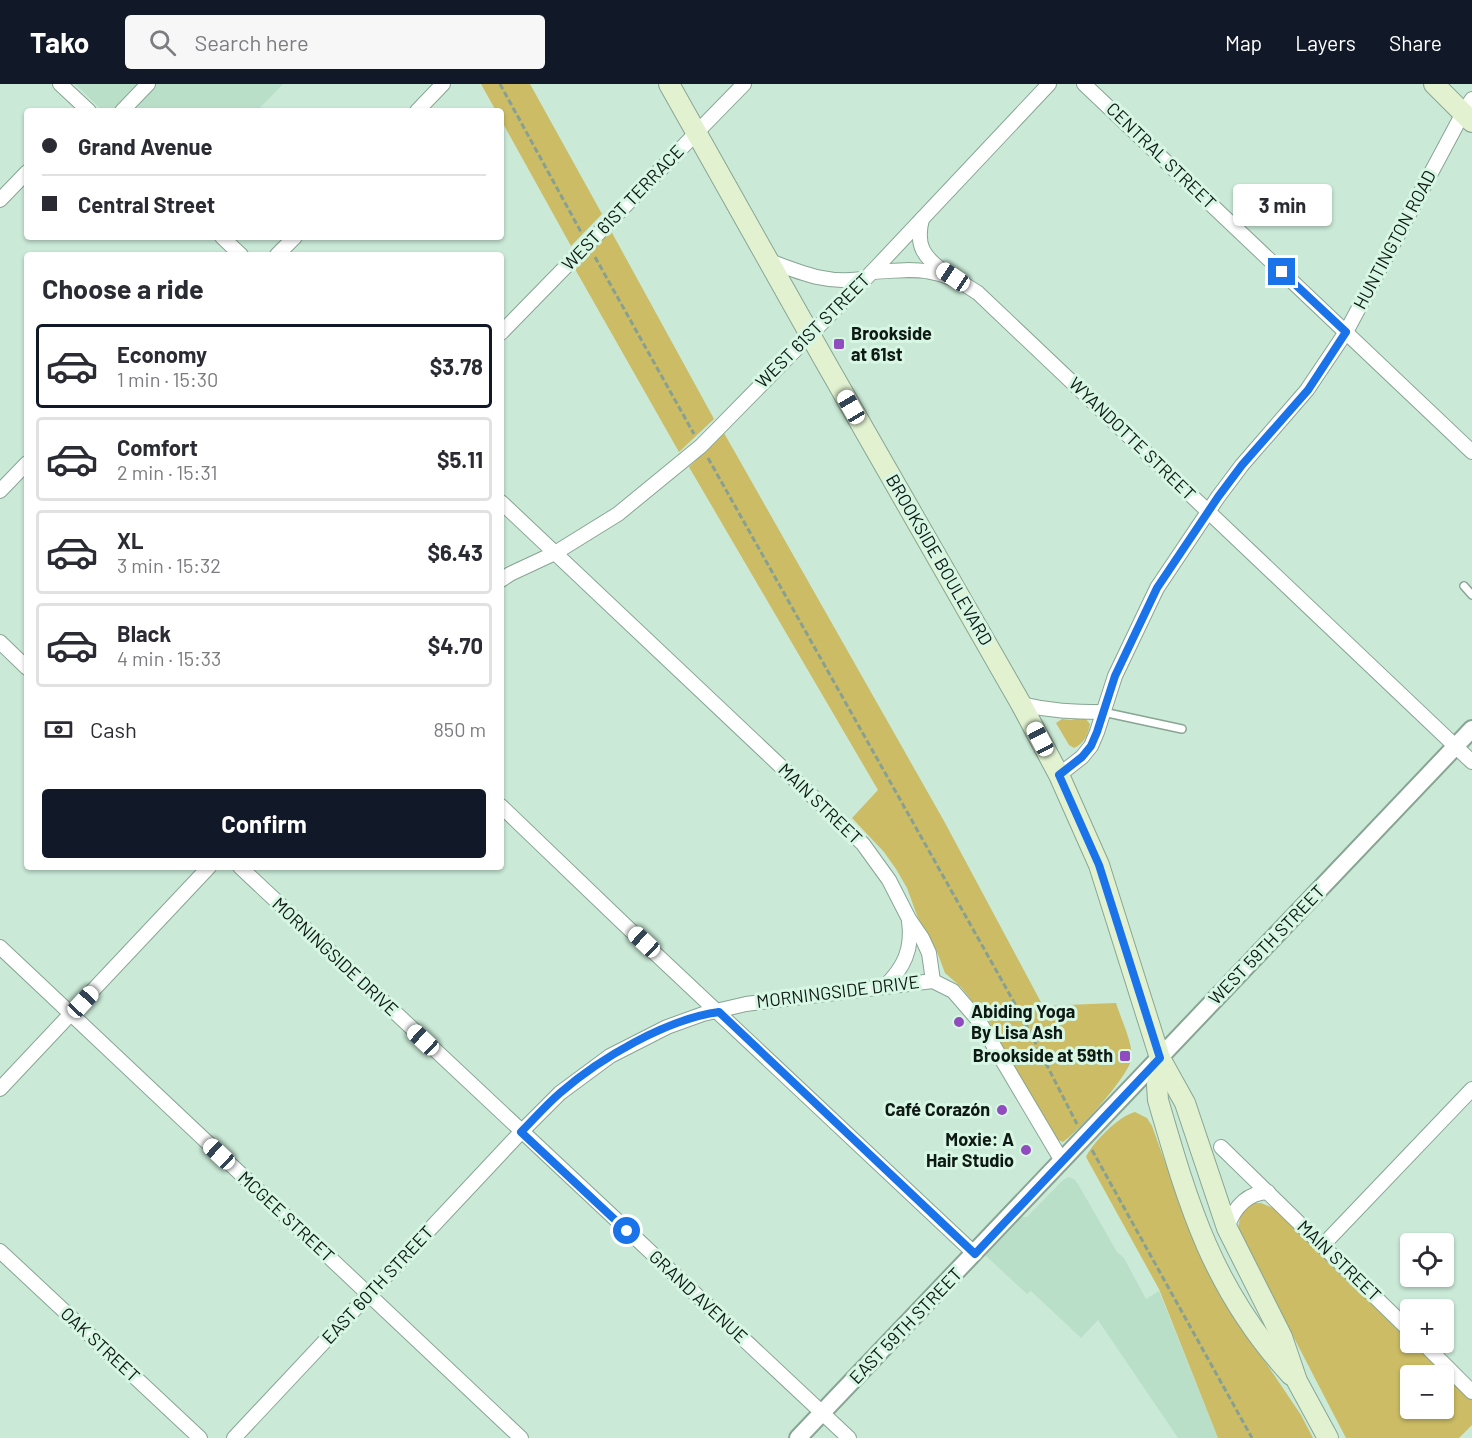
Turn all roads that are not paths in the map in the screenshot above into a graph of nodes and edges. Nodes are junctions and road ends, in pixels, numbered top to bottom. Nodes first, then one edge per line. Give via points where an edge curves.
1 (60, 84) edge
2 (148, 84) edge
3 (443, 84) edge
4 (669, 84) edge
5 (744, 84) edge
6 (1049, 84) edge
7 (1084, 84) edge
8 (1434, 84) edge
9 (85, 108) edge
10 (125, 108) edge
11 (420, 108) edge
12 (1469, 111) edge
13 (696, 134) junction
14 (24, 175) edge
15 (0, 200) edge
16 (922, 218) junction
17 (292, 240) edge
18 (280, 252) edge
19 (767, 260) junction
20 (868, 275) junction
21 (953, 277) junction
22 (504, 330) edge
23 (1346, 332) junction
24 (809, 335) junction
25 (1472, 452) edge
26 (24, 466) edge
27 (0, 491) edge
28 (504, 505) edge
29 (1207, 511) junction
30 (555, 553) junction
31 (504, 578) edge
32 (1464, 586) dead end
33 (1472, 595) edge
34 (0, 642) edge
35 (24, 665) edge
36 (1021, 704) junction
37 (1103, 712) junction
38 (1182, 729) dead end
39 (1472, 729) edge
40 (1456, 746) junction
41 (1472, 762) edge
42 (1059, 775) junction
43 (504, 809) edge
44 (206, 870) edge
45 (243, 870) edge
46 (909, 919) junction
47 (0, 947) edge
48 (933, 981) junction
49 (884, 987) junction
50 (719, 1012) junction
51 (71, 1014) junction
52 (1160, 1058) junction
53 (0, 1089) edge
54 (1472, 1089) edge
55 (521, 1132) junction
56 (1221, 1147) dead end
57 (1062, 1161) junction
58 (1268, 1192) junction
59 (1227, 1228) junction
60 (1323, 1245) junction
61 (0, 1251) edge
62 (975, 1254) junction
63 (369, 1295) junction
64 (1400, 1320) edge
65 (1433, 1353) edge
66 (1297, 1381) junction
67 (1472, 1392) edge
68 (822, 1413) junction
69 (200, 1438) edge
70 (234, 1438) edge
71 (521, 1438) edge
72 (798, 1438) edge
73 (849, 1438) edge
74 (1328, 1438) edge

1 - 9 street
2 - 10 street
3 - 11 street
4 - 13 main road, BROOKSIDE BOULEVARD
5 - 13 street, WEST 61ST TERRACE
6 - 16 street, WEST 61ST STREET
7 - 23 street, CENTRAL STREET
8 - 12 main road
12 - 23 street, HUNTINGTON ROAD
13 - 19 main road, BROOKSIDE BOULEVARD
13 - 22 street, WEST 61ST TERRACE
14 - 15 street
16 - 20 street, WEST 61ST STREET
16 - 21 street via 920,245 932,262
17 - 18 street
19 - 20 street, WYANDOTTE STREET via 826,279 843,281
19 - 24 main road, BROOKSIDE BOULEVARD
20 - 21 street, WYANDOTTE STREET via 926,271
20 - 24 street, WEST 61ST STREET
21 - 29 street, WYANDOTTE STREET via 978,293
23 - 25 street, CENTRAL STREET
23 - 29 street, HUNTINGTON ROAD via 1308,390
24 - 30 street, WEST 61ST STREET via 701,446 618,514
24 - 36 main road, BROOKSIDE BOULEVARD
26 - 27 street
28 - 30 street, MAIN STREET
29 - 37 street, HUNTINGTON ROAD via 1157,588 1115,676
29 - 40 street, WYANDOTTE STREET
30 - 31 street, WEST 61ST STREET
30 - 46 street, MAIN STREET via 863,844 889,880
32 - 33 lane
34 - 35 street
36 - 37 street via 1069,713
36 - 42 main road, BROOKSIDE BOULEVARD
37 - 38 lane
37 - 42 street, HUNTINGTON ROAD via 1091,746
39 - 40 street, WEST 59TH STREET
40 - 41 street, WYANDOTTE STREET
40 - 52 street, WEST 59TH STREET
42 - 52 main road, BROOKSIDE BOULEVARD via 1099,865
43 - 50 street
44 - 51 street
45 - 55 street, MORNINGSIDE DRIVE
46 - 48 street, MAIN STREET via 929,953
46 - 49 street via 907,956
47 - 51 street, MCGEE STREET
48 - 49 street, MORNINGSIDE DRIVE
48 - 57 street via 953,991 979,1021
49 - 50 street, MORNINGSIDE DRIVE via 746,1004
50 - 55 street, MORNINGSIDE DRIVE via 667,1027 610,1056 560,1093
50 - 62 street
51 - 53 street
51 - 63 street, MCGEE STREET
52 - 57 street, WEST 59TH STREET
52 - 59 main road, BROOKSIDE BOULEVARD via 1185,1103
52 - 66 main road, BROOKSIDE BOULEVARD via 1158,1100 1199,1230 1215,1267 1255,1332
54 - 60 street
55 - 63 street, EAST 60TH STREET
55 - 68 street, GRAND AVENUE
56 - 58 street
57 - 62 street, EAST 59TH STREET
58 - 59 street via 1256,1193 1242,1202 1232,1213
58 - 60 street, MAIN STREET
59 - 66 main road, BROOKSIDE BOULEVARD via 1282,1337
60 - 64 street, MAIN STREET
61 - 69 street, OAK STREET
62 - 68 street, EAST 59TH STREET
63 - 70 street, EAST 60TH STREET
63 - 71 street, MCGEE STREET
65 - 67 street
66 - 74 main road, BROOKSIDE BOULEVARD
68 - 72 street, EAST 59TH STREET
68 - 73 street, GRAND AVENUE

